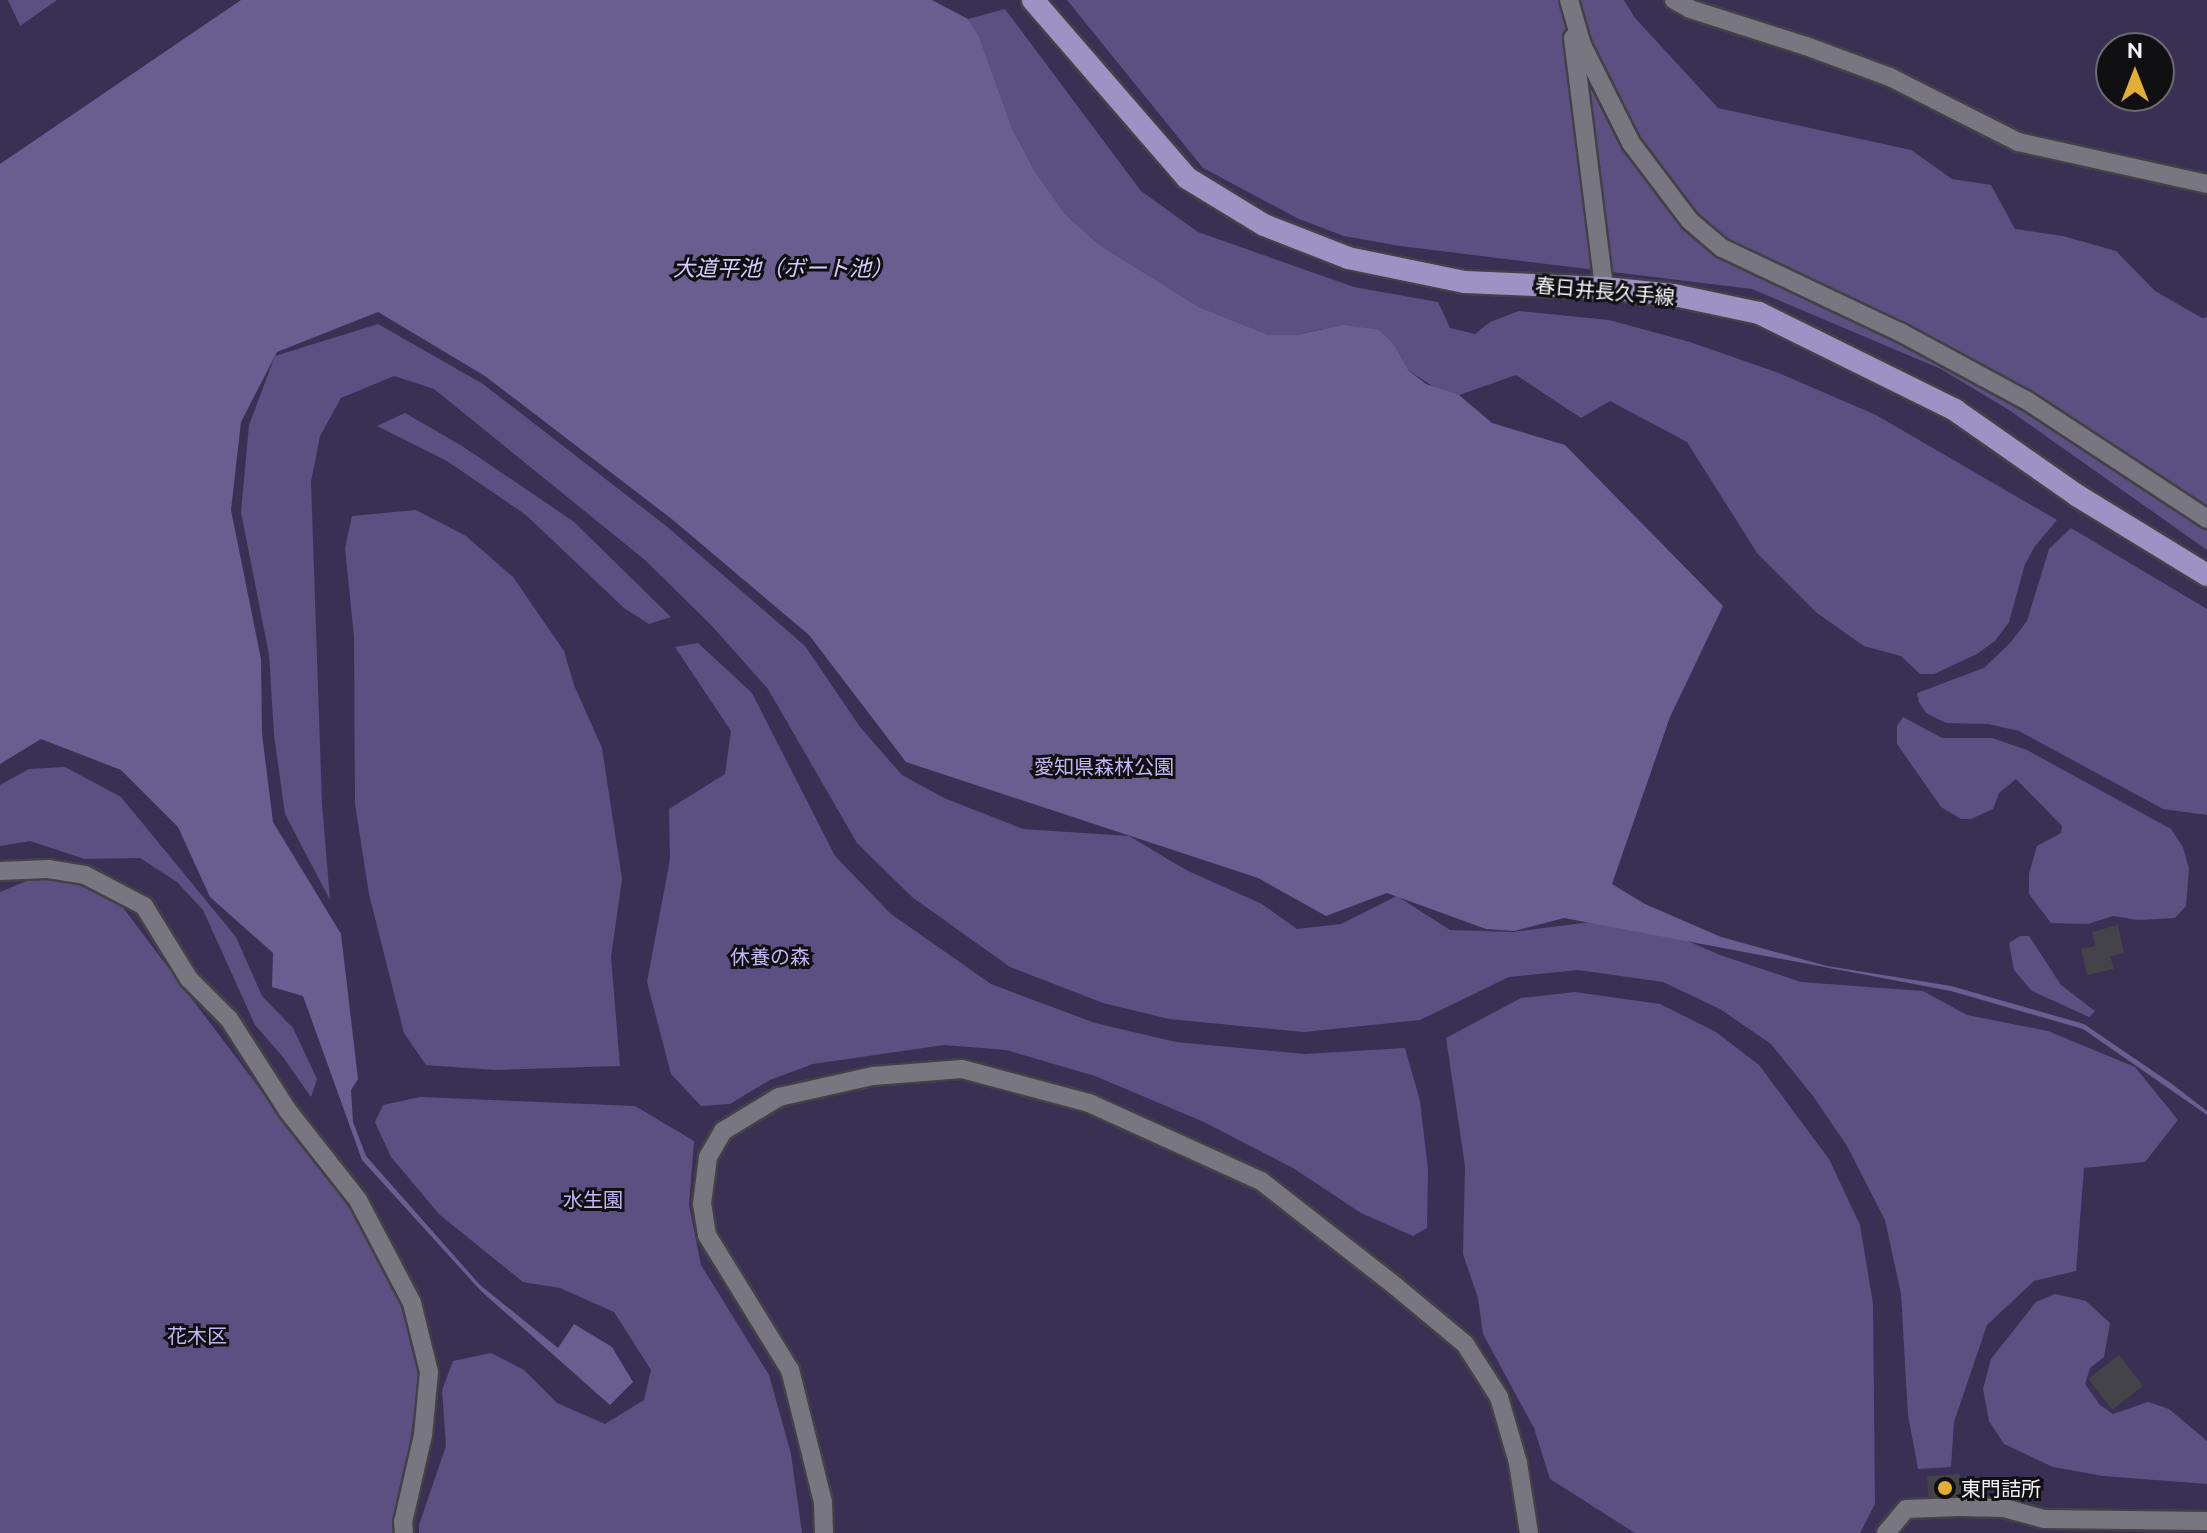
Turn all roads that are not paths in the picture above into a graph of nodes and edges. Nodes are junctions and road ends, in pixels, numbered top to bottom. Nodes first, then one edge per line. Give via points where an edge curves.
1 (1033, 0) edge
2 (1568, 0) edge
3 (1674, 0) edge
4 (2207, 184) edge
5 (1604, 288) junction
6 (2207, 519) edge
7 (2207, 575) edge
8 (0, 871) edge
9 (2207, 1521) edge
10 (2173, 1527) edge
11 (1531, 1532) edge
12 (404, 1533) edge
13 (824, 1533) edge
14 (1886, 1533) edge

1 - 5 main road, 春日井長久手線 via 1187,178 1264,225 1348,258 1465,282
2 - 5 lane
2 - 6 lane via 1582,45 1631,143 1690,221 1722,248 1874,318 2026,400
3 - 4 lane via 1890,77 2018,142
5 - 7 main road, 春日井長久手線 via 1674,295 1759,313 1840,351 1955,410 2078,496
8 - 12 lane via 48,869 85,875 144,906 189,979 229,1019 288,1111 358,1200 412,1303 429,1372
9 - 10 lane
10 - 14 lane via 2044,1519 2004,1508 1906,1509
11 - 13 lane via 1499,1397 1465,1344 1394,1285 1261,1181 1089,1103 962,1069 873,1076 779,1097 723,1131 708,1157 702,1204 707,1235 790,1370 823,1502

